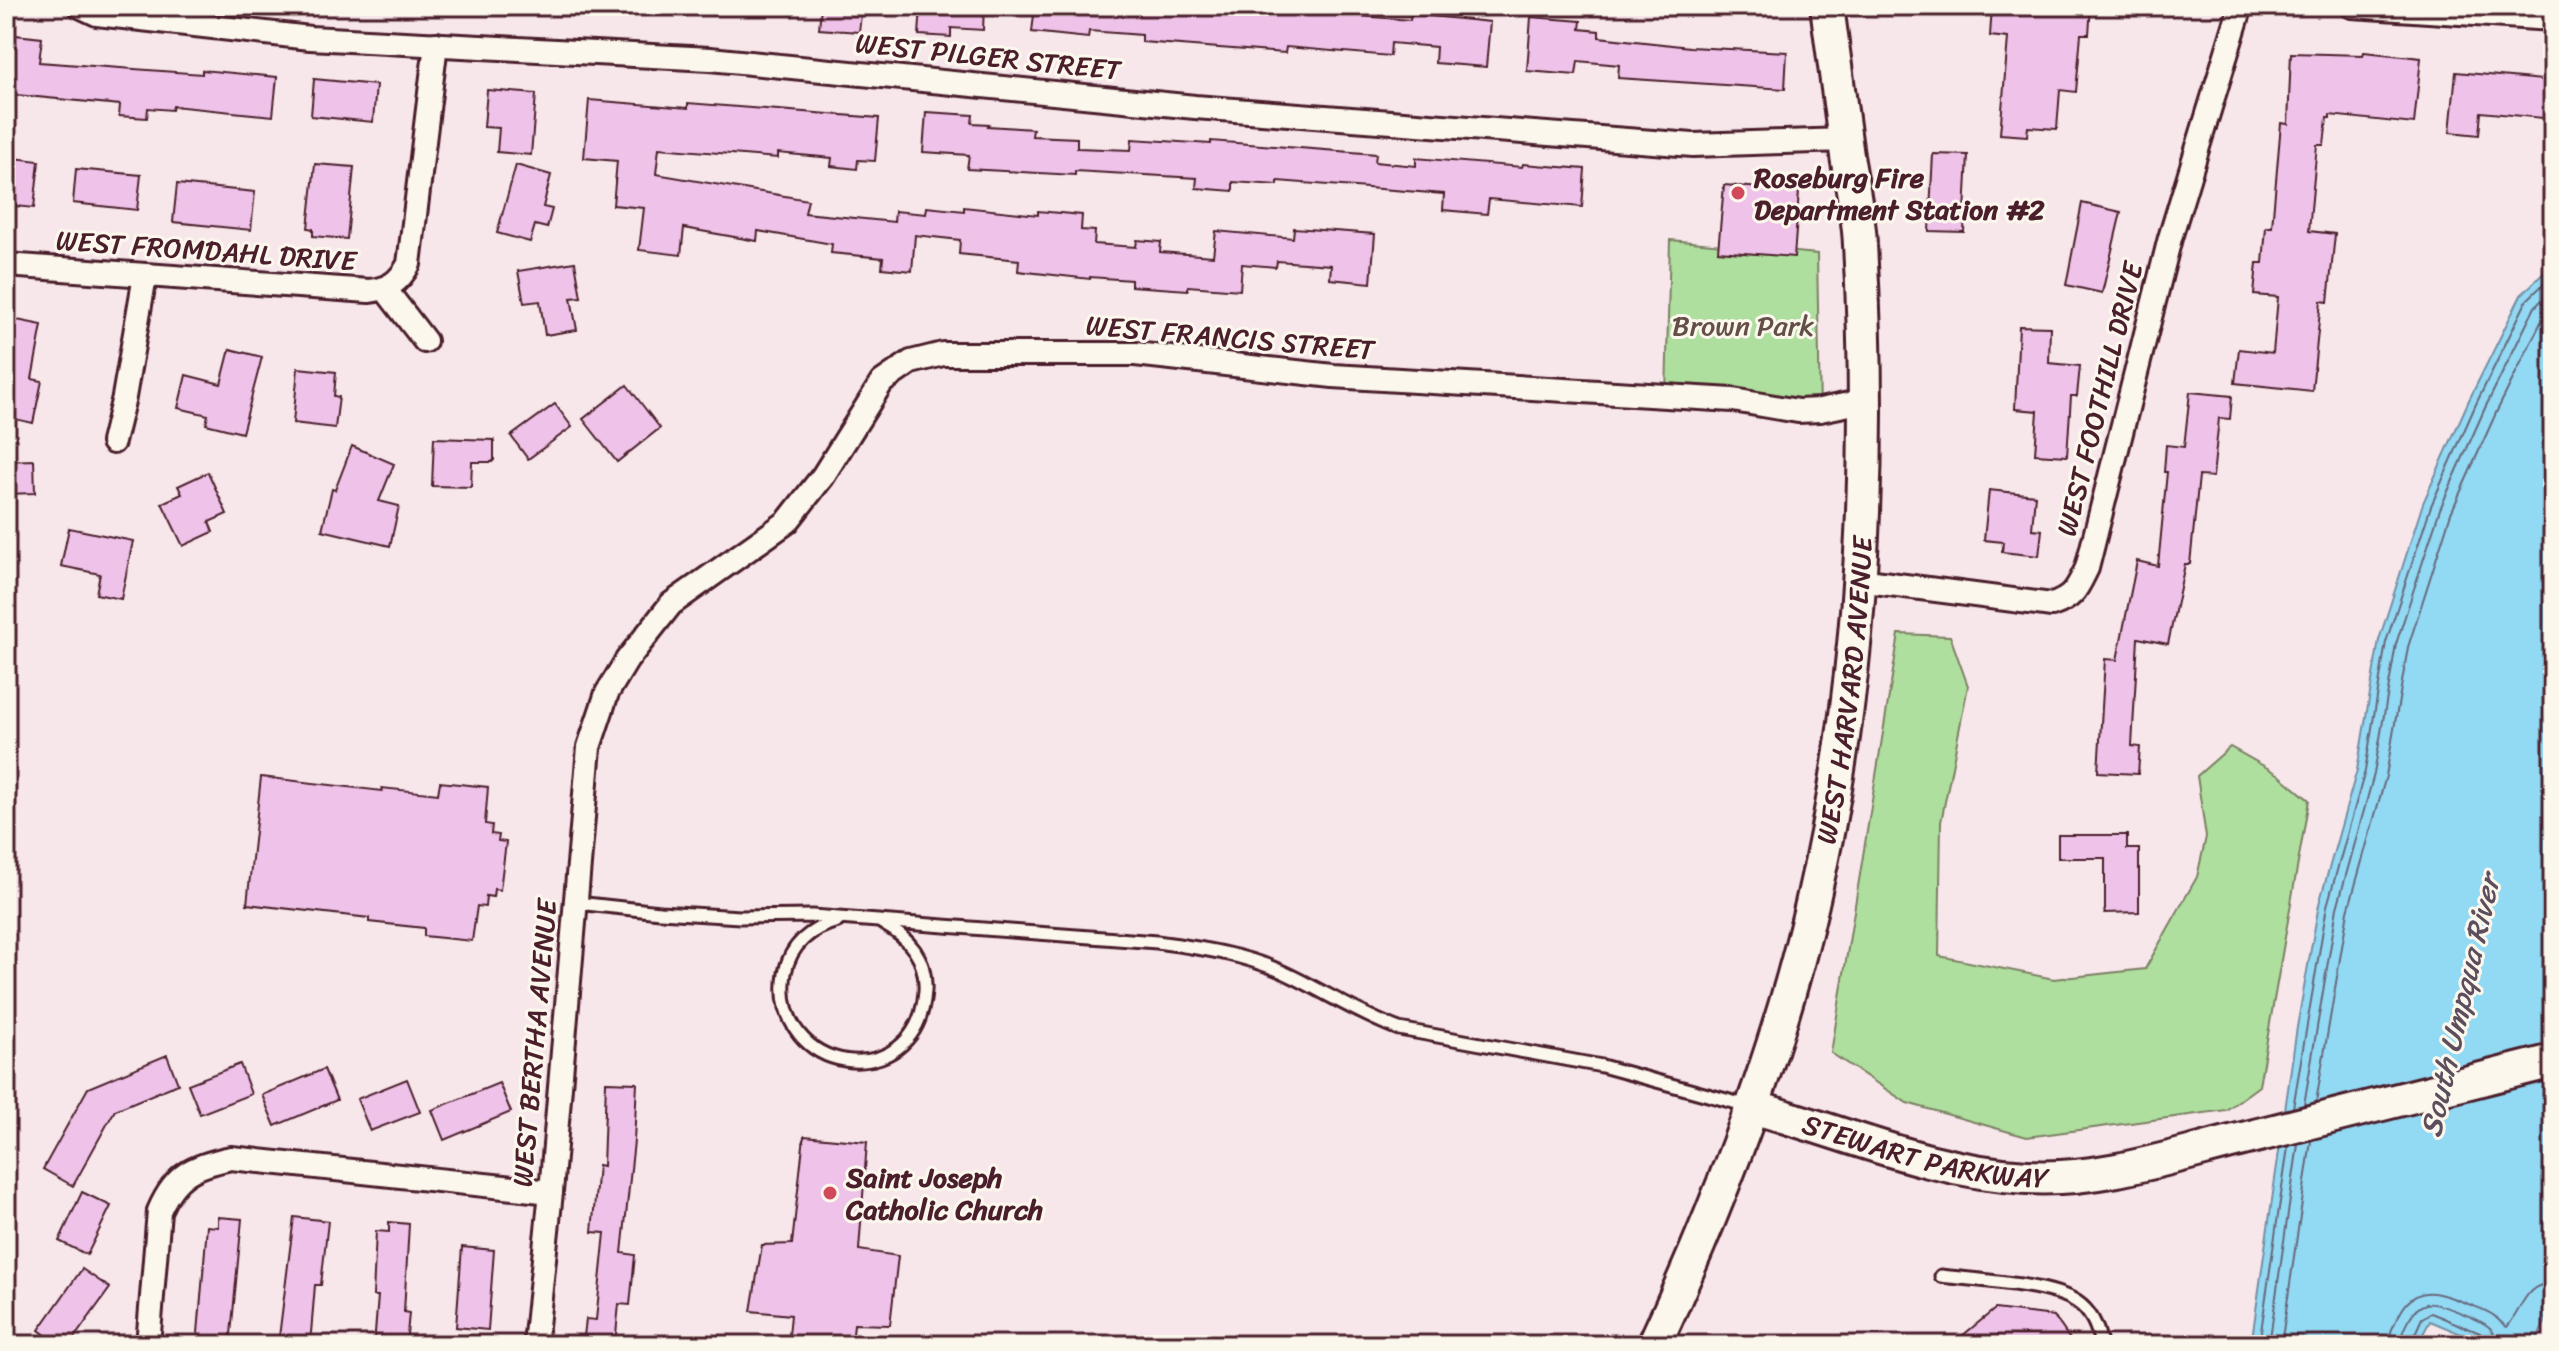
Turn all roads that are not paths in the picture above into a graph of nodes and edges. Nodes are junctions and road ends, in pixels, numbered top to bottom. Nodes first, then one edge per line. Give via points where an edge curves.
1 (80, 6) edge
2 (1827, 6) edge
3 (2241, 6) edge
4 (2352, 6) edge
5 (2553, 19) edge
6 (436, 44) junction
7 (1845, 140) junction
8 (6, 265) edge
9 (145, 276) junction
10 (385, 289) junction
11 (425, 341) dead end
12 (1864, 401) junction
13 (113, 442) dead end
14 (1859, 580) junction
15 (589, 747) joint
16 (577, 903) junction
17 (846, 918) junction
18 (878, 921) junction
19 (2553, 1061) edge
20 (1752, 1107) junction
21 (551, 1192) junction
22 (1941, 1276) dead end
23 (148, 1345) edge
24 (535, 1345) edge
25 (1654, 1345) edge
26 (2101, 1345) edge

1 - 6 street, WEST PILGER STREET via 97,14 153,22
2 - 7 main road, WEST HARVARD AVENUE
3 - 14 street, WEST FOOTHILL DRIVE via 2170,238 2087,568 2077,588 2052,605
4 - 5 street
6 - 7 street, WEST PILGER STREET via 710,59 1195,107 1693,145
6 - 10 street, WEST FROMDAHL DRIVE via 409,264 400,280
7 - 12 main road, WEST HARVARD AVENUE via 1860,242
8 - 9 street, WEST FROMDAHL DRIVE
9 - 10 street, WEST FROMDAHL DRIVE
9 - 13 street
10 - 11 street
12 - 14 main road, WEST HARVARD AVENUE
12 - 15 street, WEST FRANCIS STREET via 1798,411 1733,400 1333,376 1135,354 943,354 911,362 882,382 787,522 671,604 607,693
14 - 20 main road, WEST HARVARD AVENUE via 1844,732 1824,849
15 - 16 street, WEST BERTHA AVENUE
16 - 17 lane via 740,917
16 - 21 street, WEST BERTHA AVENUE
17 - 18 lane
17 - 18 lane via 803,938 787,962 783,998 808,1044 840,1061 873,1061 889,1054 909,1035 922,1006 925,974 920,957 900,933
18 - 20 lane via 1209,949 1285,973 1399,1029 1602,1066
19 - 20 main road, STEWART PARKWAY via 2063,1178 1978,1173 1927,1162
20 - 25 main road, WEST HARVARD AVENUE
21 - 23 street via 231,1158 192,1169 168,1192 159,1211
21 - 24 street, WEST BERTHA AVENUE
22 - 26 lane via 2031,1288 2076,1301 2093,1320

